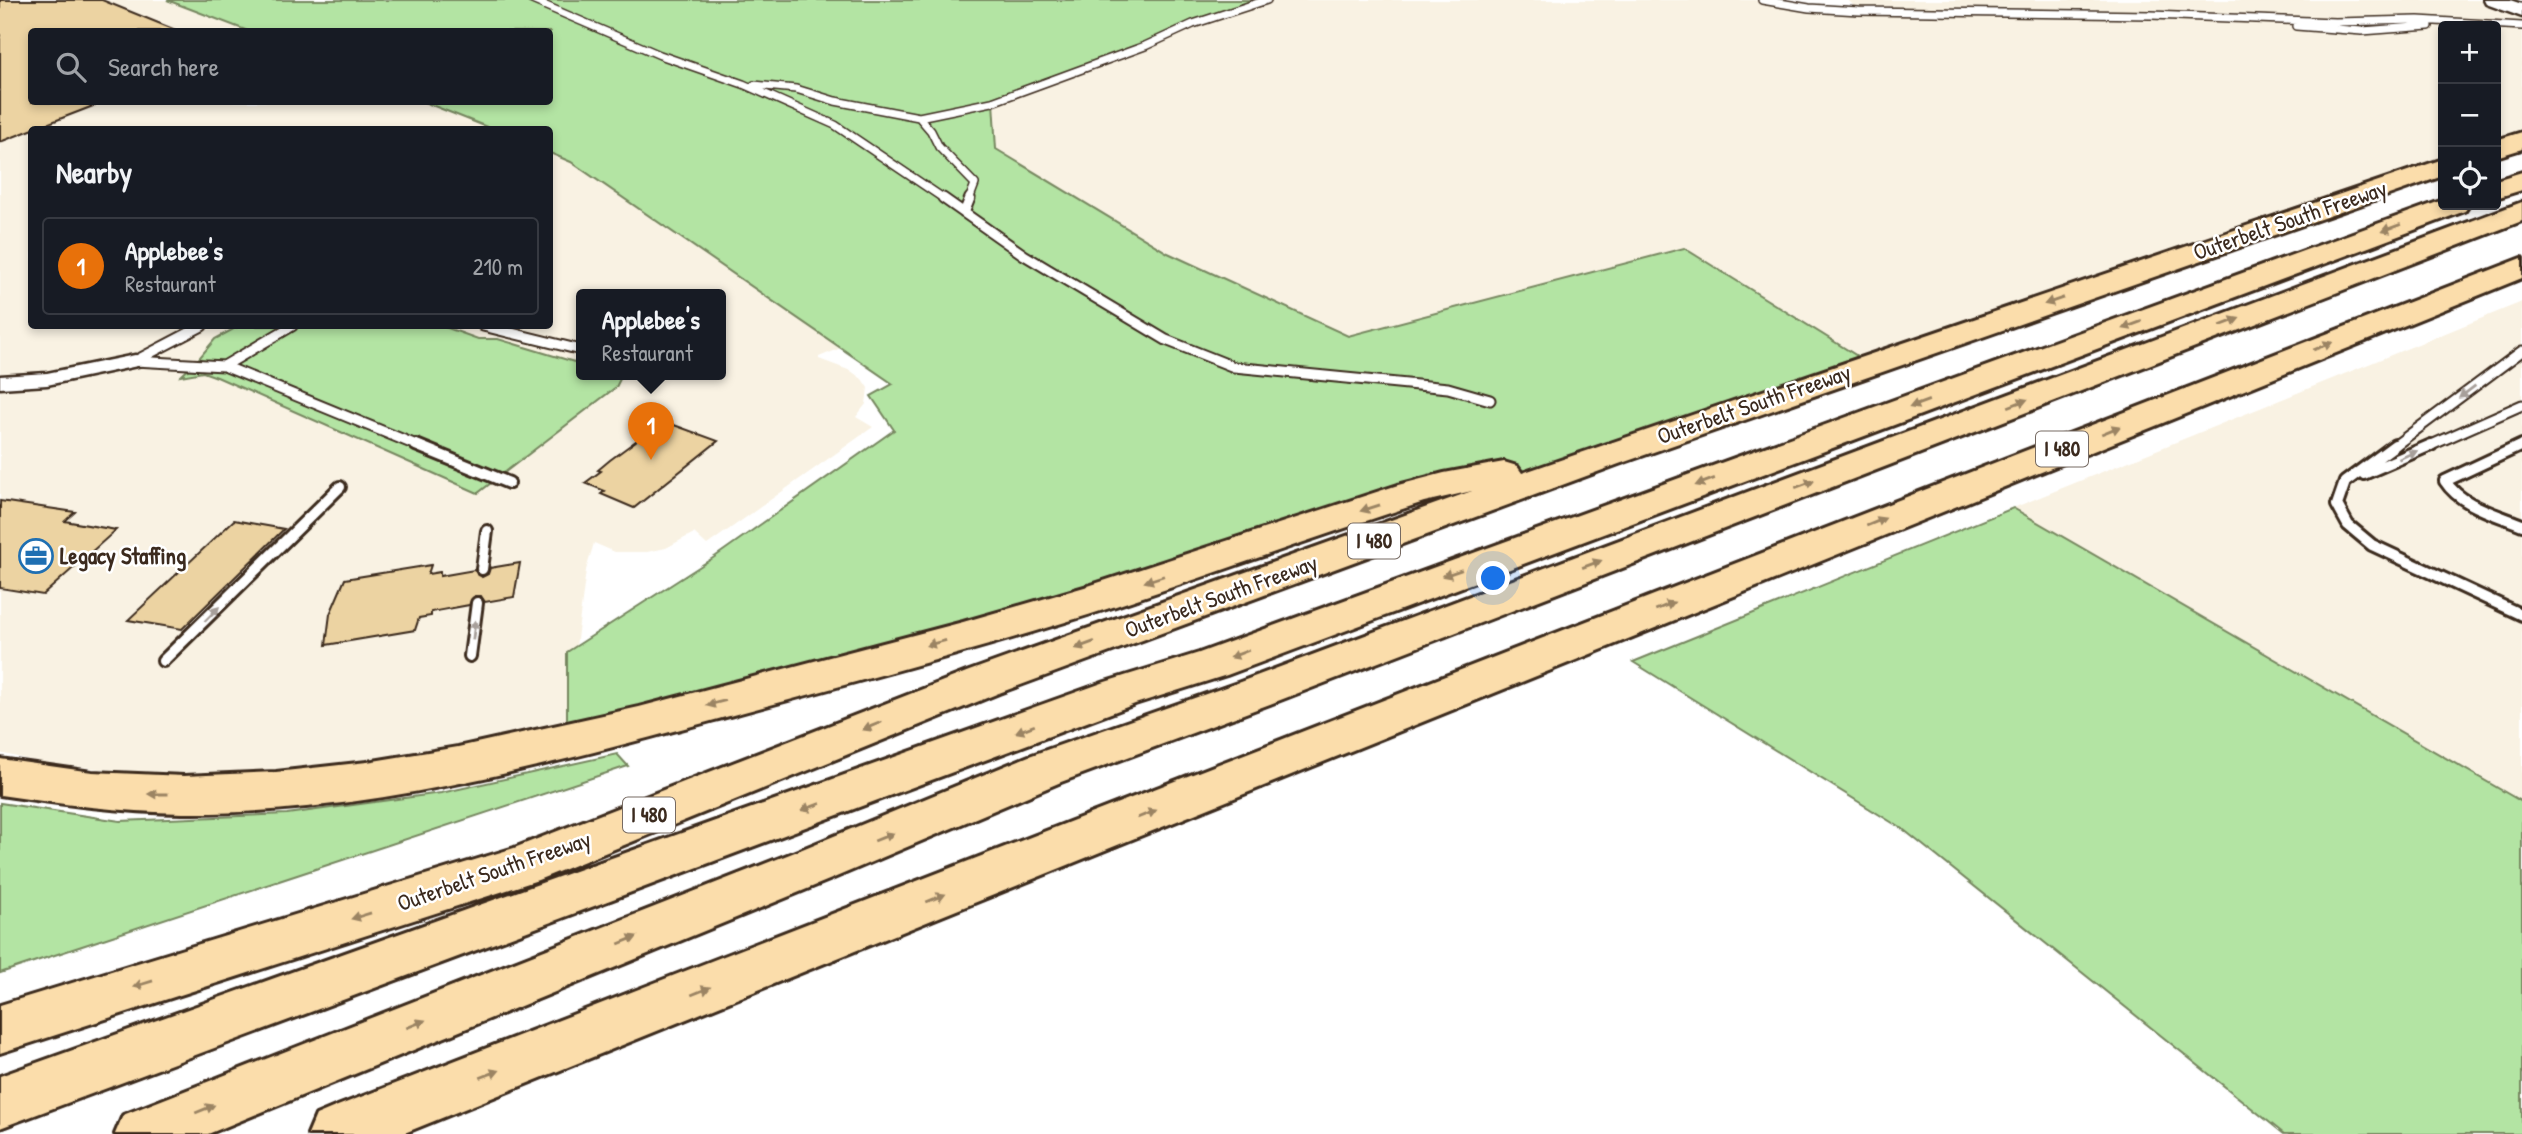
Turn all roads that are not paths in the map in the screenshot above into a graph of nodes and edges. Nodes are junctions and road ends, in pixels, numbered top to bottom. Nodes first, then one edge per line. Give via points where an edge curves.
1 (532, 0) edge
2 (1267, 0) edge
3 (1762, 0) edge
4 (2522, 26) edge
5 (743, 84) junction
6 (919, 117) junction
7 (2522, 140) edge
8 (2501, 147) edge
9 (2438, 169) edge
10 (2522, 180) edge
11 (2501, 188) edge
12 (2442, 210) edge
13 (2522, 211) edge
14 (964, 213) junction
15 (2522, 267) edge
16 (196, 329) edge
17 (287, 329) edge
18 (496, 329) edge
19 (576, 348) edge
20 (2522, 351) edge
21 (135, 361) junction
22 (224, 366) junction
23 (0, 382) edge
24 (1490, 400) dead end
25 (2522, 405) edge
26 (2522, 445) edge
27 (2345, 482) junction
28 (509, 483) dead end
29 (340, 486) dead end
30 (1447, 498) junction
31 (2522, 525) edge
32 (486, 531) dead end
33 (482, 569) dead end
34 (1522, 569) junction
35 (477, 603) dead end
36 (2522, 615) edge
37 (470, 656) dead end
38 (163, 662) dead end
39 (0, 777) edge
40 (0, 1029) edge
41 (0, 1102) edge
42 (142, 1134) edge
43 (335, 1134) edge

1 - 5 lane via 660,55
2 - 6 lane via 992,102
3 - 4 lane via 1859,11 2259,18 2329,32 2396,31 2456,22
5 - 6 lane via 796,89
5 - 14 lane via 835,125
6 - 14 lane via 939,147 975,184
7 - 8 highway
9 -> 30 highway, Outerbelt South Freeway / I 480 via 1605,456
10 - 11 highway
12 -> 34 highway
34 -> 13 highway
14 - 24 lane via 1124,317 1166,340 1234,367 1448,388
43 -> 15 highway, I 480
16 - 21 lane
17 - 22 lane
18 - 19 lane
20 -> 27 lane
21 - 22 lane
21 - 23 street via 83,373
22 - 28 lane
27 -> 25 lane
26 - 31 lane via 2445,481 2458,496
27 - 36 lane via 2337,505 2348,525 2372,545
38 -> 29 lane
30 -> 39 highway via 613,731 448,768 306,790 227,794 59,788
30 -> 40 highway, Outerbelt South Freeway / I 480 via 521,866
32 - 33 lane
34 -> 41 highway via 1119,693
42 -> 34 highway via 1045,769 1255,693
37 -> 35 lane

